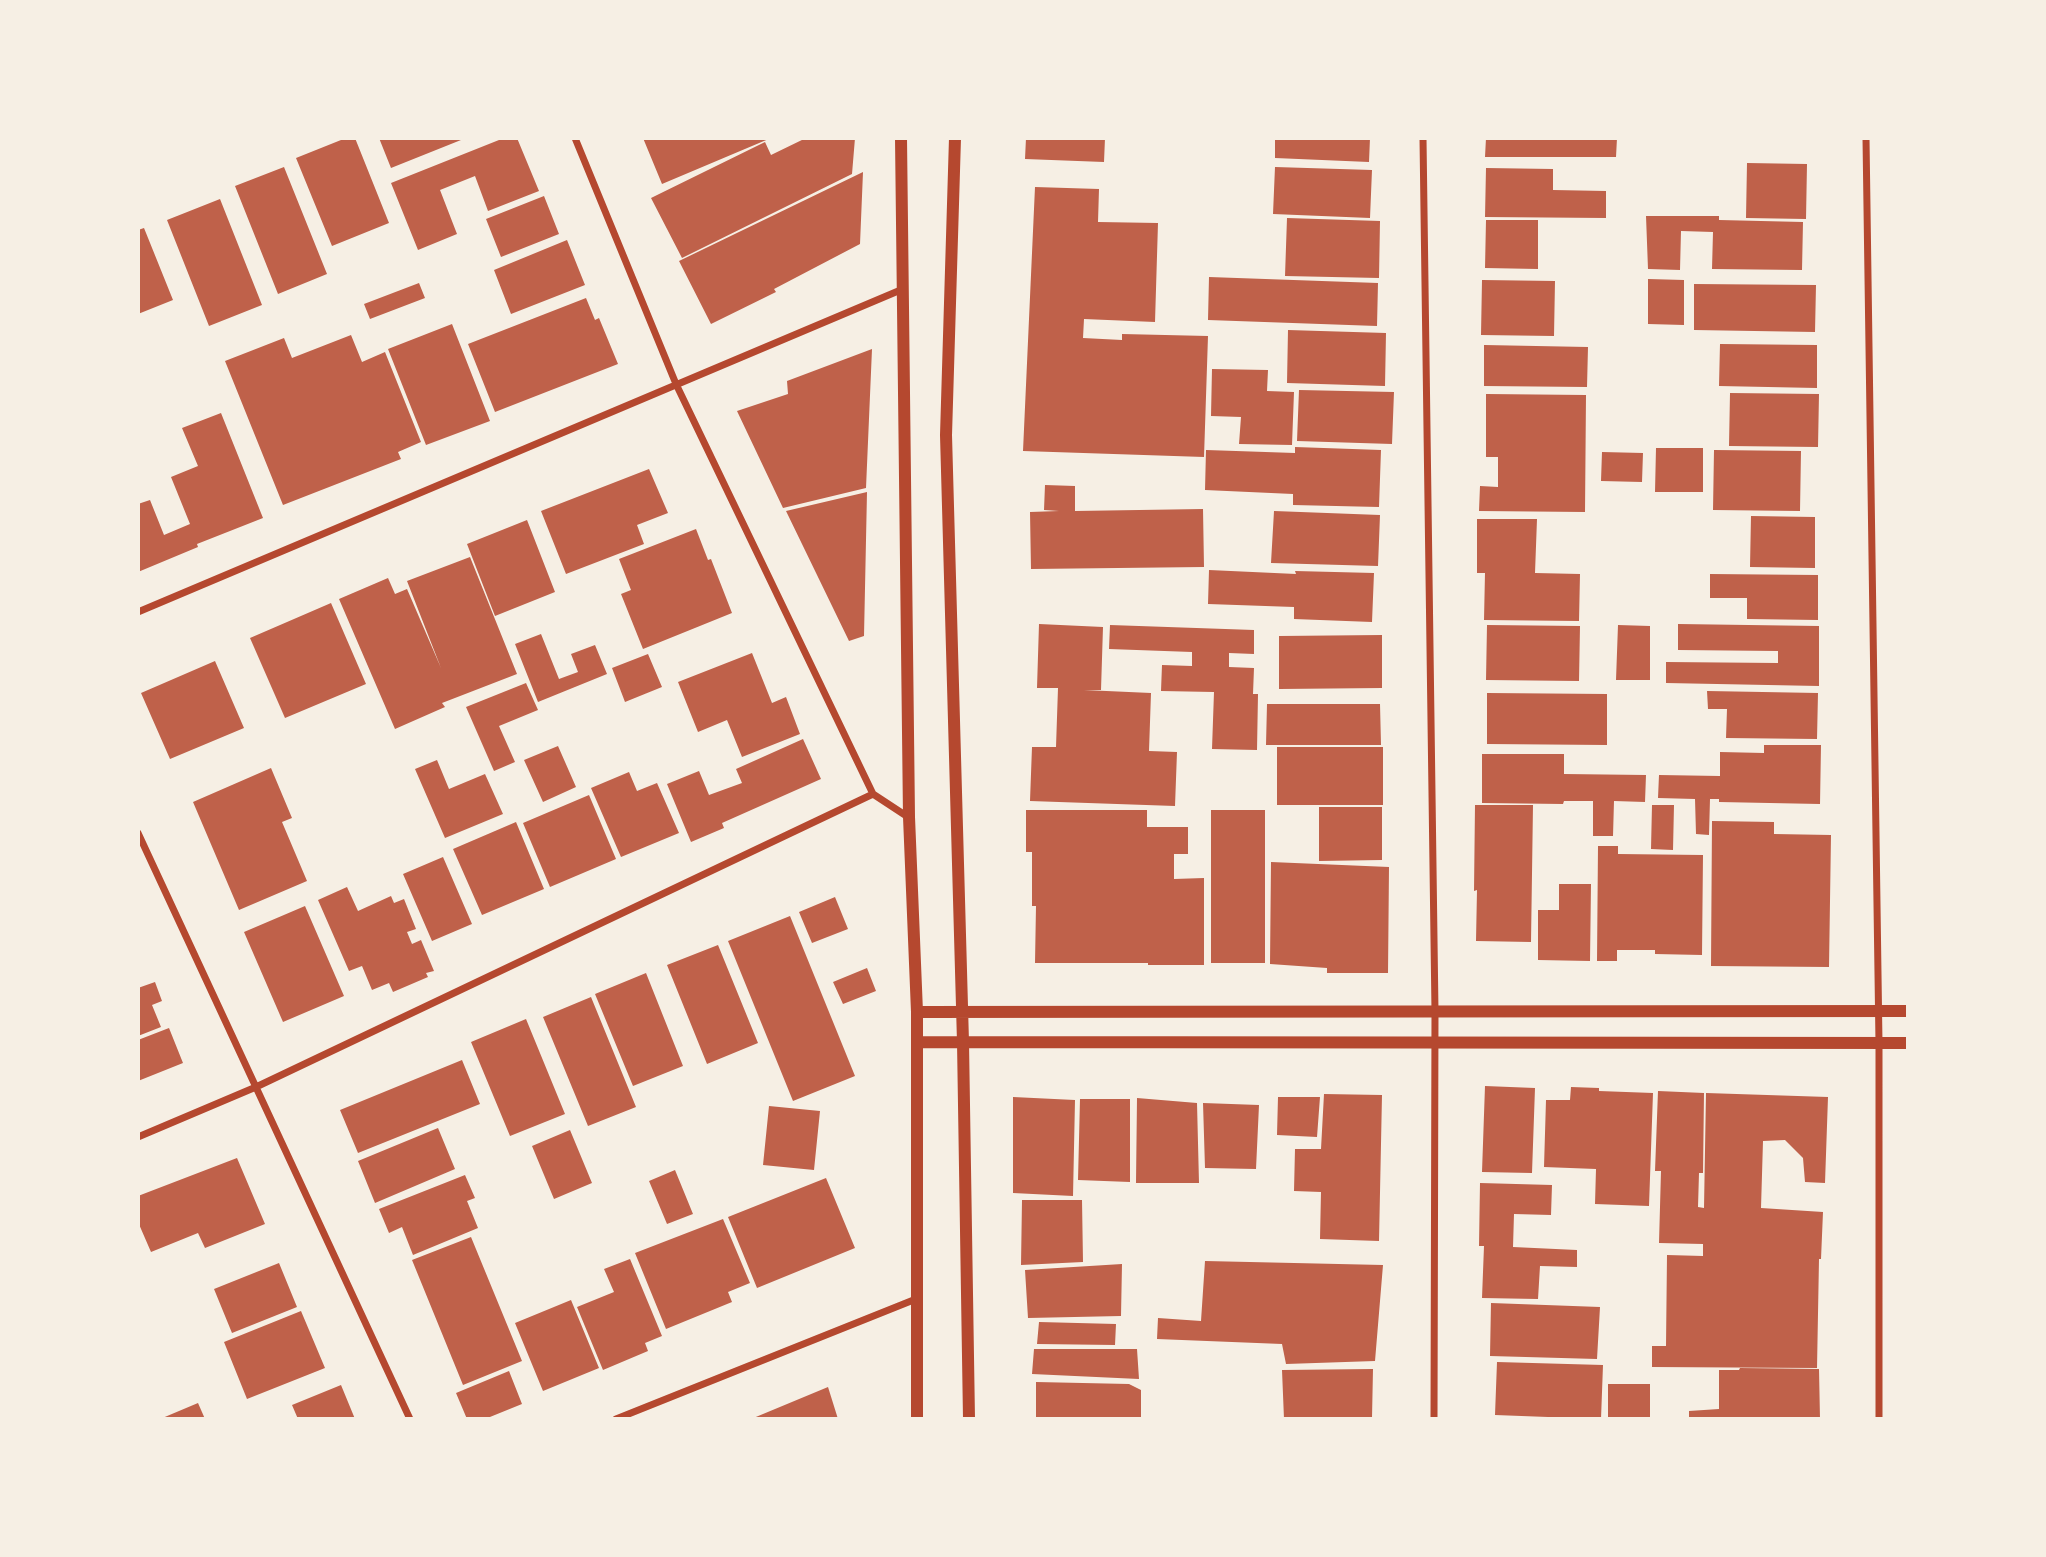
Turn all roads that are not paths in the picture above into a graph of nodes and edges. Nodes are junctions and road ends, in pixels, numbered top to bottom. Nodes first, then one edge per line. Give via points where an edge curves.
1 (575, 138) edge
2 (901, 138) edge
3 (955, 138) edge
4 (1423, 138) edge
5 (1866, 138) edge
6 (904, 289) junction
7 (676, 384) junction
8 (138, 612) edge
9 (873, 794) junction
10 (909, 817) junction
11 (138, 833) edge
12 (1908, 1010) edge
13 (1435, 1011) junction
14 (1878, 1011) junction
15 (917, 1012) junction
16 (962, 1012) junction
17 (917, 1042) junction
18 (963, 1042) junction
19 (1434, 1042) junction
20 (1879, 1043) junction
21 (1908, 1043) edge
22 (256, 1087) junction
23 (138, 1137) edge
24 (916, 1299) junction
25 (410, 1419) edge
26 (617, 1419) edge
27 (917, 1419) edge
28 (969, 1419) edge
29 (1434, 1419) edge
30 (1879, 1419) edge

1 - 7 street
2 - 6 street
3 - 16 street via 946,435
4 - 13 street
5 - 14 street
6 - 7 street
6 - 10 street
7 - 8 street
7 - 9 street
9 - 10 street
9 - 22 street
10 - 15 street
11 - 22 street
12 - 14 street
13 - 14 street
13 - 16 street
13 - 19 street
14 - 20 street
15 - 16 street
15 - 17 street
16 - 18 street
17 - 18 street
17 - 24 street
18 - 19 street
18 - 28 street
19 - 20 street
19 - 29 street
20 - 21 street
20 - 30 street
22 - 23 street
22 - 25 street
24 - 26 street
24 - 27 street

